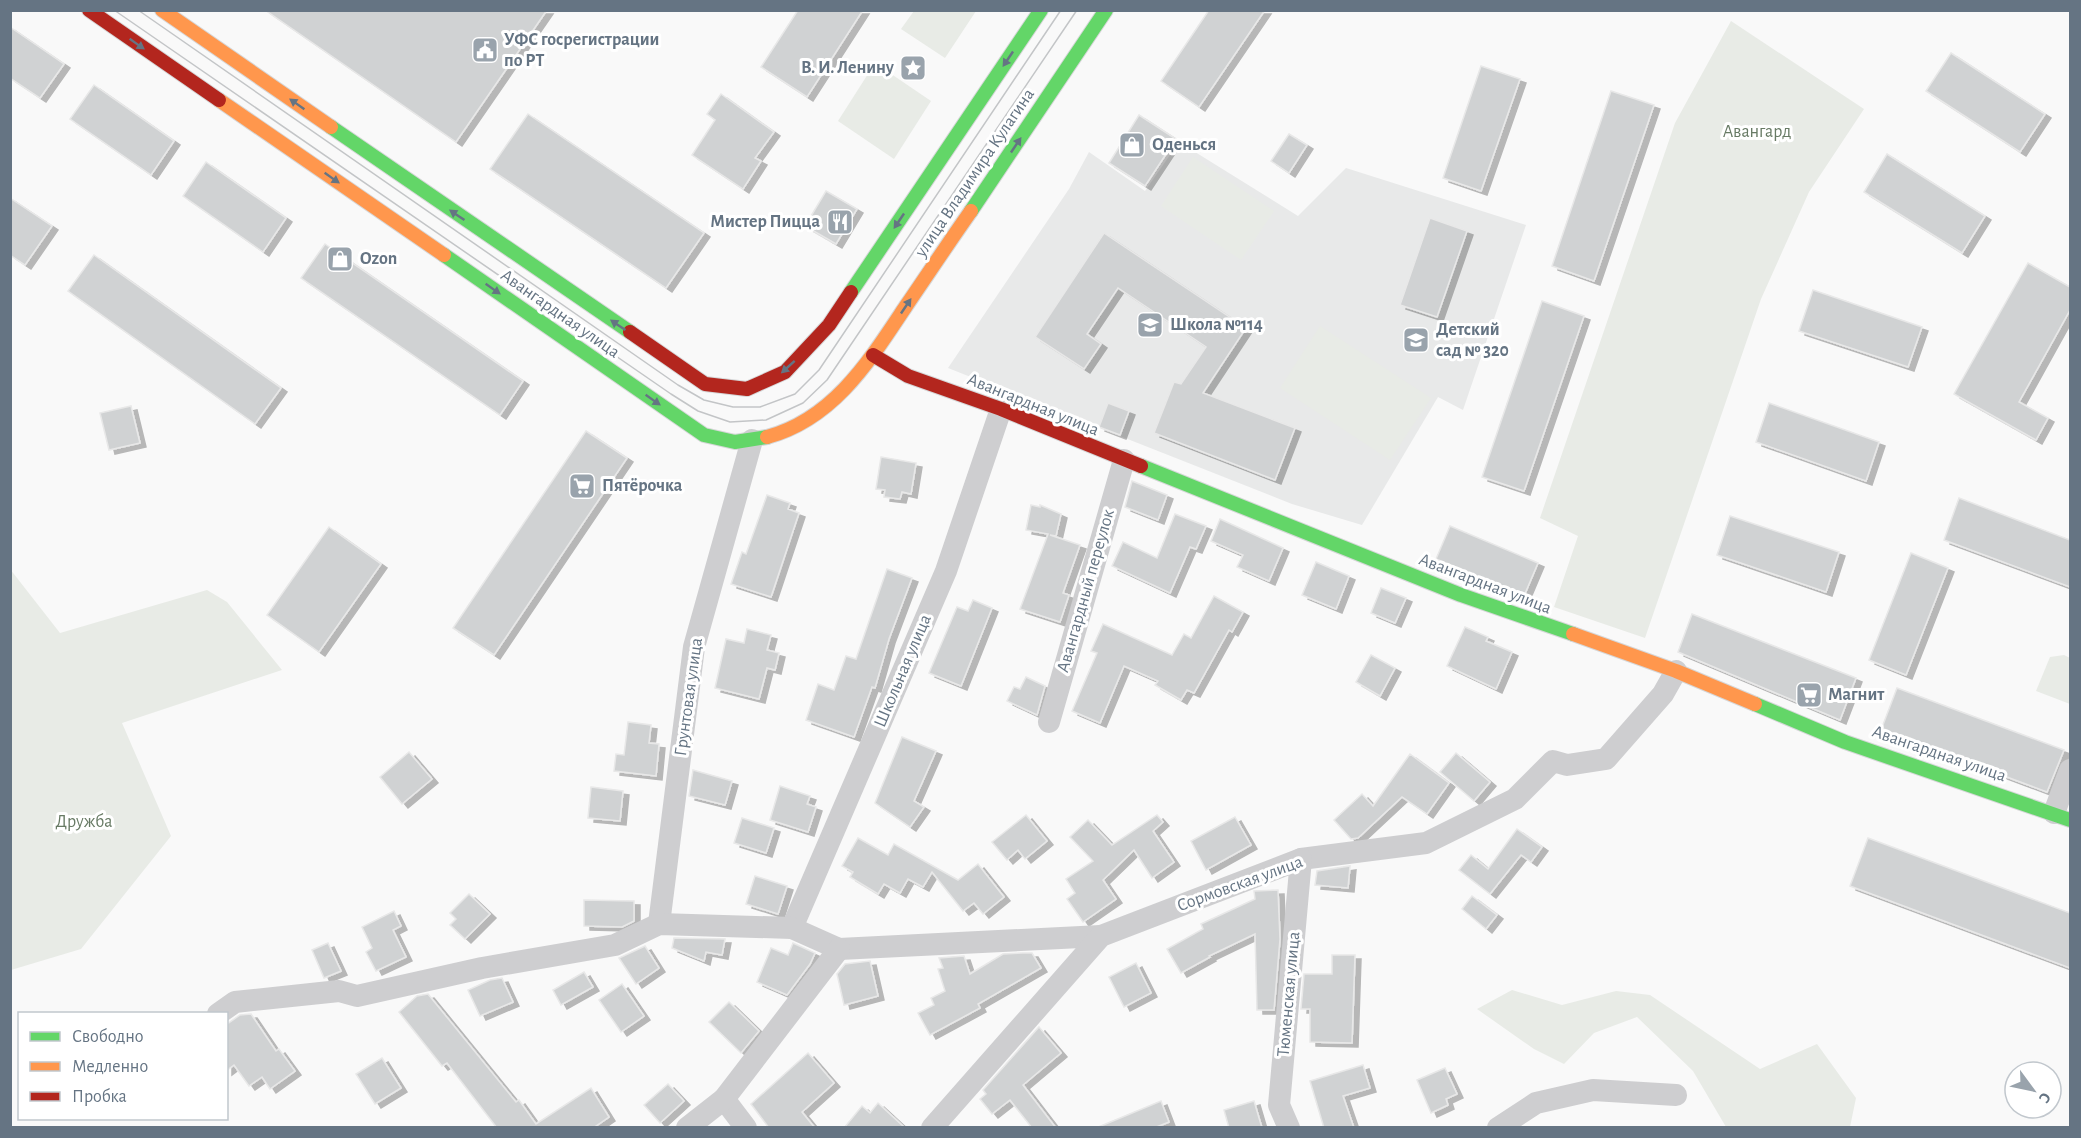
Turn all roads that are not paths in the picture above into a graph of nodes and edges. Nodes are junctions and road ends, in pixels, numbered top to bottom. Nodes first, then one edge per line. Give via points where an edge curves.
1 (89, 10) edge
2 (162, 10) edge
3 (1041, 10) edge
4 (1106, 10) edge
5 (829, 325) joint
6 (873, 354) junction
7 (1000, 409) junction
8 (753, 440) junction
9 (1124, 460) junction
10 (1676, 671) junction
11 (1049, 722) dead end
12 (2070, 770) edge
13 (2062, 817) edge
14 (1301, 859) junction
15 (659, 924) junction
16 (792, 928) junction
17 (1101, 936) junction
18 (839, 949) junction
19 (221, 1012) edge
20 (1676, 1095) dead end
21 (724, 1099) junction
22 (687, 1128) edge
23 (746, 1128) edge
24 (932, 1128) edge
25 (1289, 1128) edge
26 (1498, 1128) edge

1 -> 8 main road, Авангардная улица via 704,435 727,442
5 -> 2 main road, Авангардная улица via 785,372 747,389 705,384
3 -> 5 main road, улица Владимира Кулагина
6 -> 4 main road, улица Владимира Кулагина
6 - 7 main road, Авангардная улица via 908,376
6 - 8 main road, Авангардная улица via 844,392 812,419 781,435
7 - 9 main road, Авангардная улица
7 - 16 street, Школьная улица via 946,572
8 - 15 street, Грунтовая улица via 694,647
9 - 10 main road, Авангардная улица via 1461,595
9 - 11 street, Авангардный переулок
10 - 13 main road, Авангардная улица via 1845,742
10 - 14 street, Сормовская улица via 1663,694 1606,759 1567,765 1553,761 1515,799 1426,843
12 - 13 street
14 - 17 street, Сормовская улица
14 - 25 street, Тюменская улица via 1279,1105
15 - 16 street
15 - 19 street via 615,945 482,968 357,996 339,992 235,1002
16 - 18 street
17 - 18 street
17 - 24 street, Сормовская улица
18 - 21 street
20 - 26 street via 1593,1090 1536,1103
21 - 22 street
21 - 23 street

